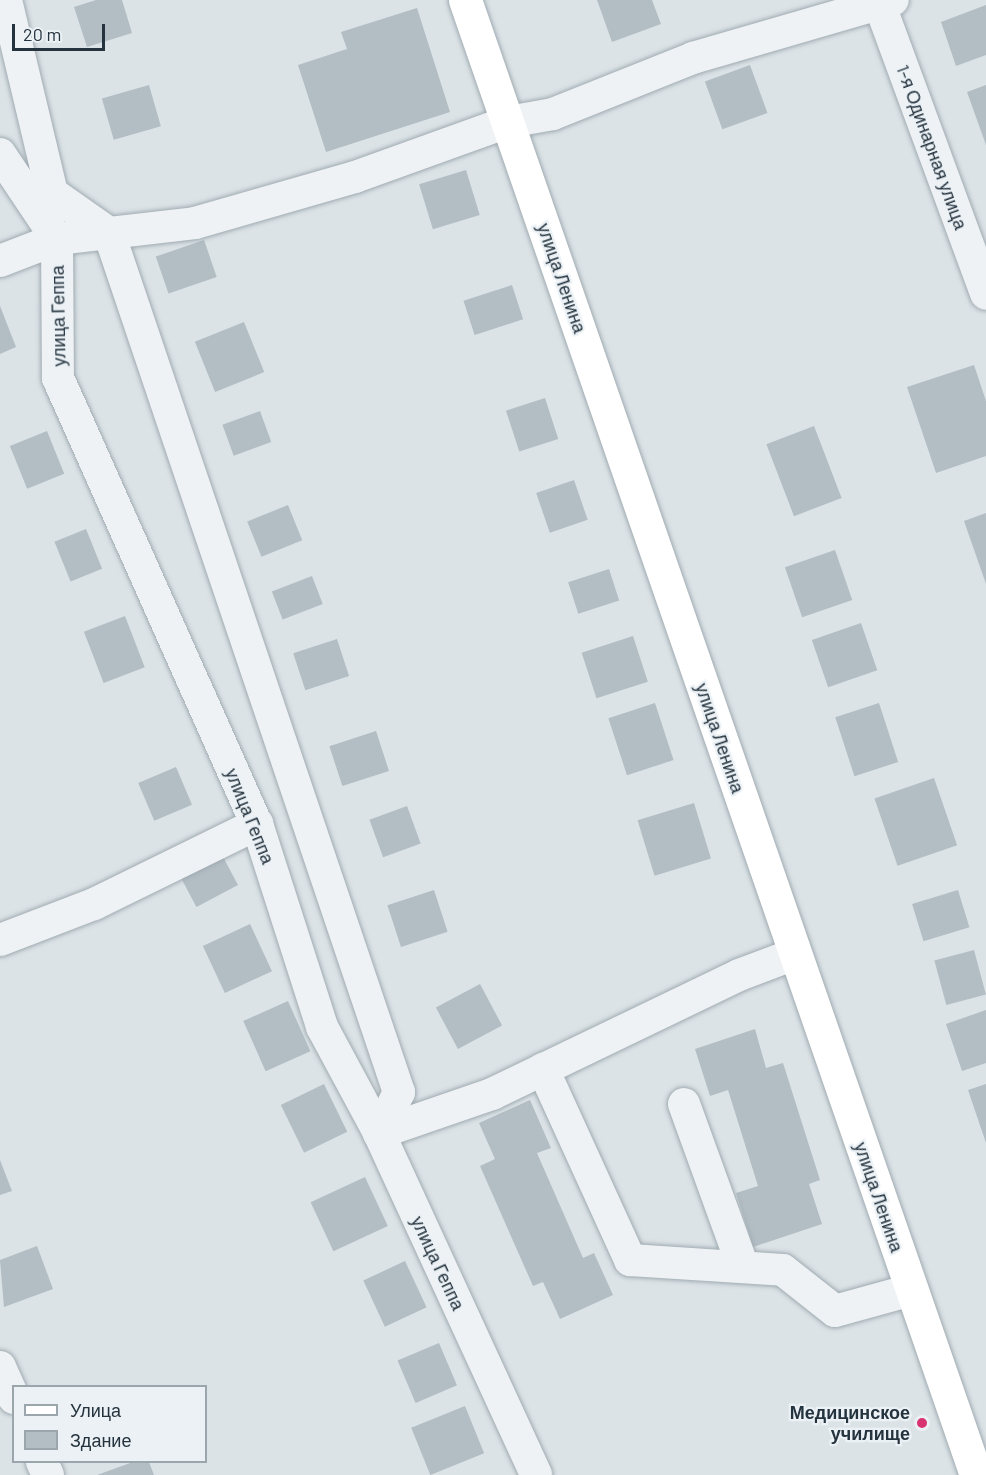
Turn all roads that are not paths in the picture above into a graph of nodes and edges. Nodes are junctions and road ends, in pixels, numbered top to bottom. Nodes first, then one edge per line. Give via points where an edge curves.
1 (6, 0) edge
2 (465, 0) edge
3 (884, 2) edge
4 (508, 122) junction
5 (0, 154) edge
6 (109, 233) junction
7 (57, 239) junction
8 (0, 261) edge
9 (986, 294) edge
10 (257, 824) junction
11 (0, 940) edge
12 (795, 954) junction
13 (543, 1070) junction
14 (684, 1104) dead end
15 (379, 1133) junction
16 (742, 1264) junction
17 (911, 1290) junction
18 (0, 1367) edge
19 (12, 1394) edge
20 (536, 1475) edge
21 (976, 1475) edge

1 - 6 street via 52,193
2 - 4 main road, улица Ленина
3 - 4 street via 693,58 553,114
3 - 9 street, 1-я Одинарная улица
4 - 6 street via 355,177 195,223
4 - 12 main road, улица Ленина
5 - 7 street, улица Геппа
6 - 7 street
6 - 15 street via 399,1092
7 - 8 street
7 - 10 street, улица Геппа via 58,378
10 - 11 street via 94,904
10 - 15 street, улица Геппа via 322,1027
12 - 13 street via 739,975
12 - 17 main road, улица Ленина
13 - 15 street via 492,1094
13 - 16 street via 630,1260
14 - 16 street
15 - 20 street, улица Геппа
16 - 17 street via 783,1270 835,1311
17 - 21 main road, улица Ленина
18 - 19 street

